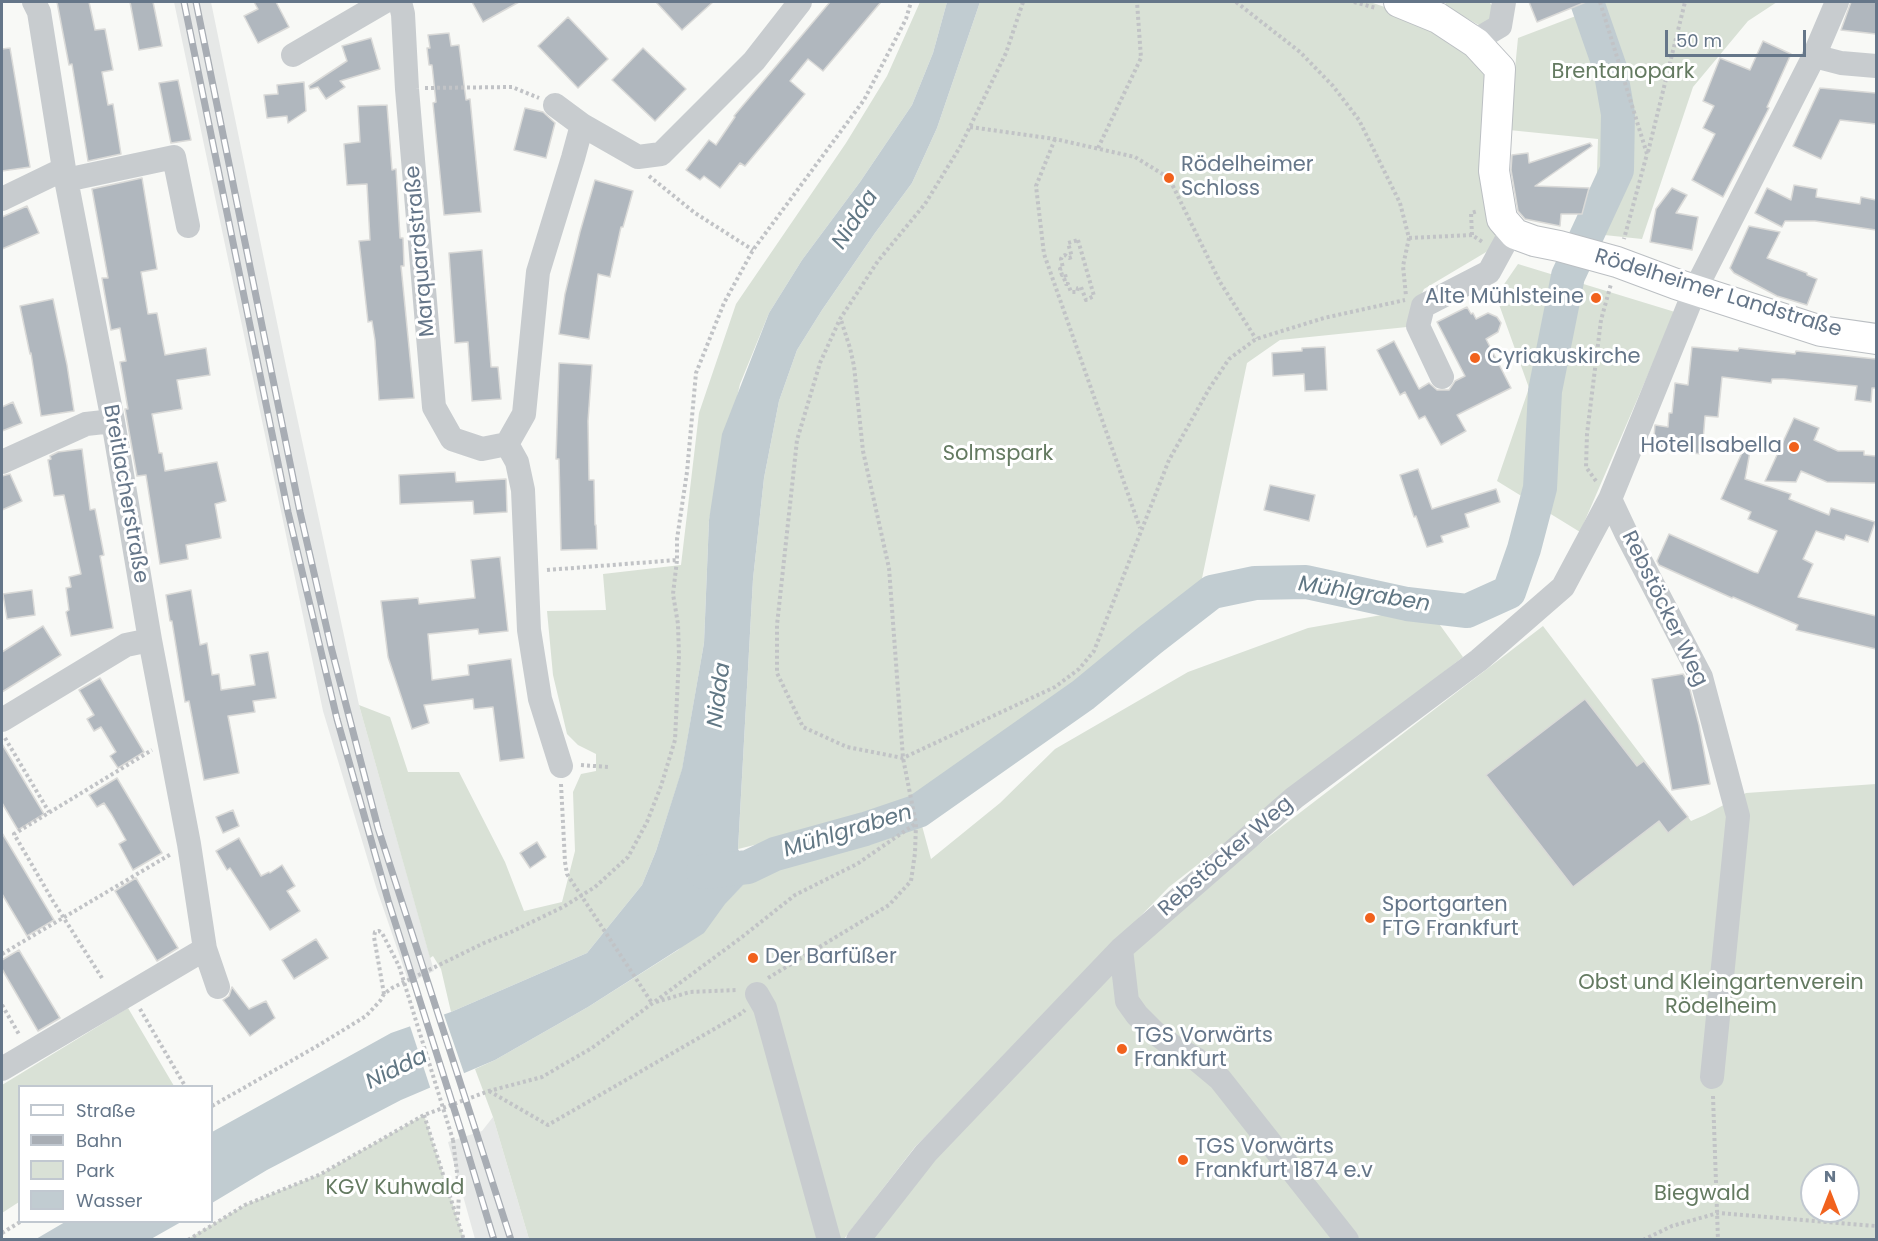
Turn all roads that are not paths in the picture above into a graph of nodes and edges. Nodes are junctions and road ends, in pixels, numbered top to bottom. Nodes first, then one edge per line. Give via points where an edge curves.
1 (34, 2) edge
2 (384, 2) edge
3 (400, 2) edge
4 (800, 2) edge
5 (1504, 2) edge
6 (1837, 2) edge
7 (1390, 5) edge
8 (1476, 43) junction
9 (293, 55) dead end
10 (1814, 56) junction
11 (1876, 66) edge
12 (555, 105) road end
13 (582, 125) junction
14 (65, 175) junction
15 (2, 199) edge
16 (188, 226) dead end
17 (1507, 243) junction
18 (1695, 290) junction
19 (1876, 339) edge
20 (1442, 377) dead end
21 (113, 421) junction
22 (507, 444) junction
23 (2, 462) edge
24 (1610, 499) junction
25 (150, 640) junction
26 (2, 720) edge
27 (561, 766) road end
28 (205, 948) junction
29 (1121, 948) junction
30 (218, 987) dead end
31 (757, 994) road end
32 (2, 1069) edge
33 (1713, 1077) road end
34 (830, 1239) edge
35 (858, 1239) edge
36 (1347, 1239) edge

1 - 14 street, Breitlacherstraße via 39,12
2 - 9 street
3 - 22 street, Marquardstraße via 434,407 452,439 482,449
4 - 13 street via 754,61 650,156
5 - 8 street via 1500,26
6 - 10 street, Rebstöcker Weg
7 - 8 main road via 1438,18
8 - 17 main road via 1500,69 1494,171
10 - 11 street
10 - 18 street, Rebstöcker Weg
12 - 13 street
13 - 22 street via 538,272 524,414
14 - 15 street
14 - 16 street via 174,157
14 - 21 street, Breitlacherstraße
17 - 18 main road, Rödelheimer Landstraße via 1534,241 1559,246
17 - 20 street via 1489,272 1423,306 1418,326
18 - 19 main road, Rödelheimer Landstraße via 1821,331
18 - 24 street, Rebstöcker Weg
21 - 23 street via 86,424
21 - 25 street, Breitlacherstraße
22 - 27 street via 517,462 523,490 529,630 540,699
24 - 29 street, Rebstöcker Weg via 1563,587 1479,660 1294,798
24 - 33 street, Rebstöcker Weg via 1701,677 1738,816
25 - 26 street via 126,645
25 - 28 street, Breitlacherstraße
28 - 30 street, Breitlacherstraße
28 - 32 street
29 - 35 street, Rebstöcker Weg via 927,1153
29 - 36 street via 1127,1000 1137,1015 1220,1079
31 - 34 street via 765,1008

